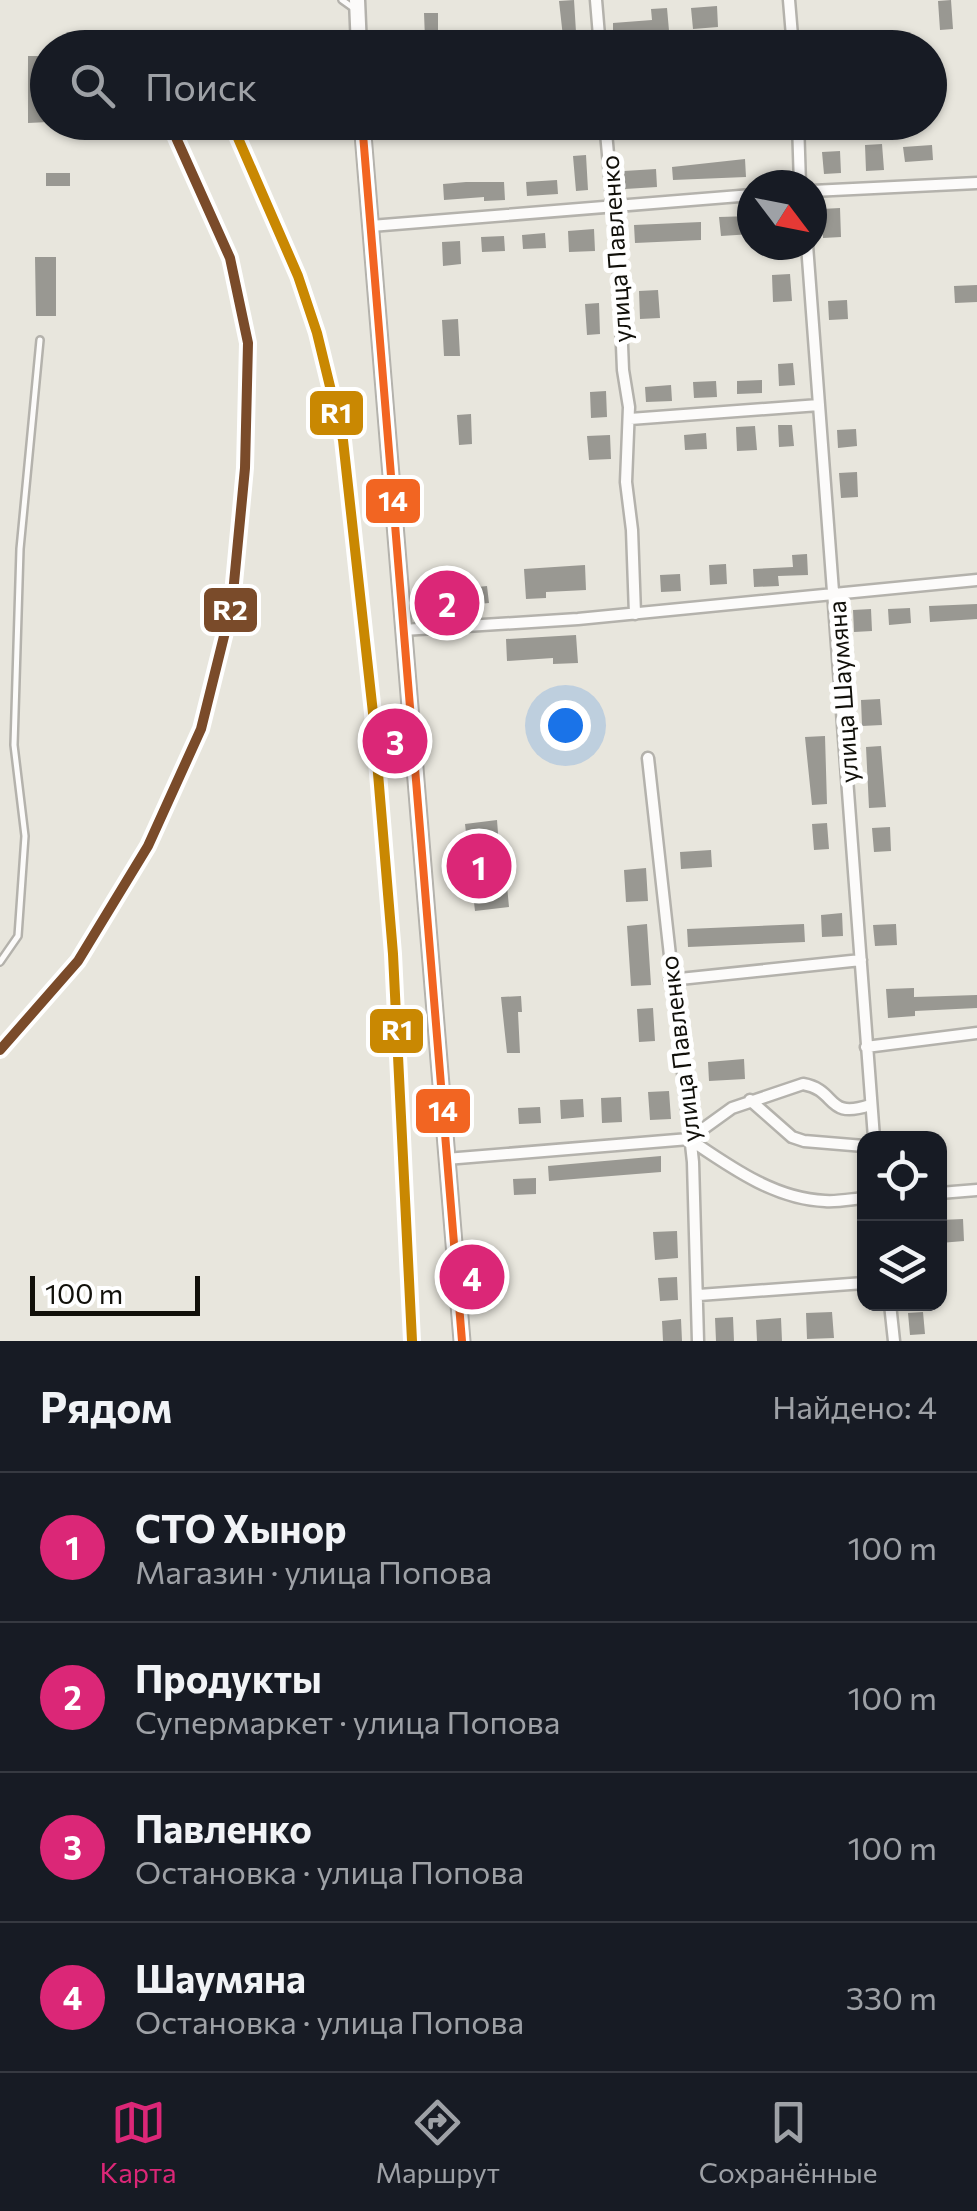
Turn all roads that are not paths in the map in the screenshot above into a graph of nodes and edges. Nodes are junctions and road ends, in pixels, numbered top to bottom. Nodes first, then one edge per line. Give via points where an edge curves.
1 (342, 0) edge
2 (596, 0) edge
3 (789, 0) edge
4 (358, 6) edge
5 (598, 30) edge
6 (792, 30) edge
7 (363, 140) edge
8 (606, 140) edge
9 (799, 140) edge
10 (800, 170) edge
11 (977, 182) edge
12 (827, 190) edge
13 (737, 196) edge
14 (612, 207) junction
15 (370, 226) junction
16 (808, 260) edge
17 (40, 340) dead end
18 (819, 405) junction
19 (630, 419) junction
20 (977, 580) edge
21 (835, 594) junction
22 (635, 614) junction
23 (403, 630) junction
24 (648, 758) dead end
25 (861, 960) junction
26 (0, 962) edge
27 (670, 980) junction
28 (977, 1033) edge
29 (866, 1047) junction
30 (750, 1100) junction
31 (870, 1105) junction
32 (873, 1131) edge
33 (689, 1140) junction
34 (857, 1145) edge
35 (446, 1159) junction
36 (977, 1190) edge
37 (947, 1192) edge
38 (857, 1199) edge
39 (857, 1284) edge
40 (698, 1295) junction
41 (891, 1311) edge
42 (462, 1341) edge
43 (698, 1341) edge
44 (894, 1341) edge

1 - 4 lane
2 - 5 street
3 - 6 street
7 - 15 main road
8 - 14 street, улица Павленко
9 - 10 street
11 - 12 street
13 - 14 street
14 - 15 street
14 - 19 street, улица Павленко
15 - 23 main road
16 - 18 street, улица Шаумяна
17 - 26 lane via 19,569 14,745 25,836 18,936
18 - 19 street
18 - 21 street, улица Шаумяна
19 - 22 street, улица Павленко via 626,482
20 - 21 street
21 - 22 street
21 - 25 street, улица Шаумяна
22 - 23 street
23 - 35 main road
24 - 27 street, улица Павленко
25 - 27 street
25 - 29 street, улица Шаумяна
27 - 33 street, улица Павленко
28 - 29 street
29 - 31 street, улица Шаумяна
30 - 31 street via 803,1084 836,1107
30 - 33 street
30 - 34 street via 792,1137
31 - 32 street, улица Шаумяна
33 - 35 street
33 - 38 street via 783,1192 824,1201
33 - 40 street, улица Павленко
35 - 42 main road
36 - 37 street
39 - 40 street
40 - 43 street, улица Павленко
41 - 44 street

